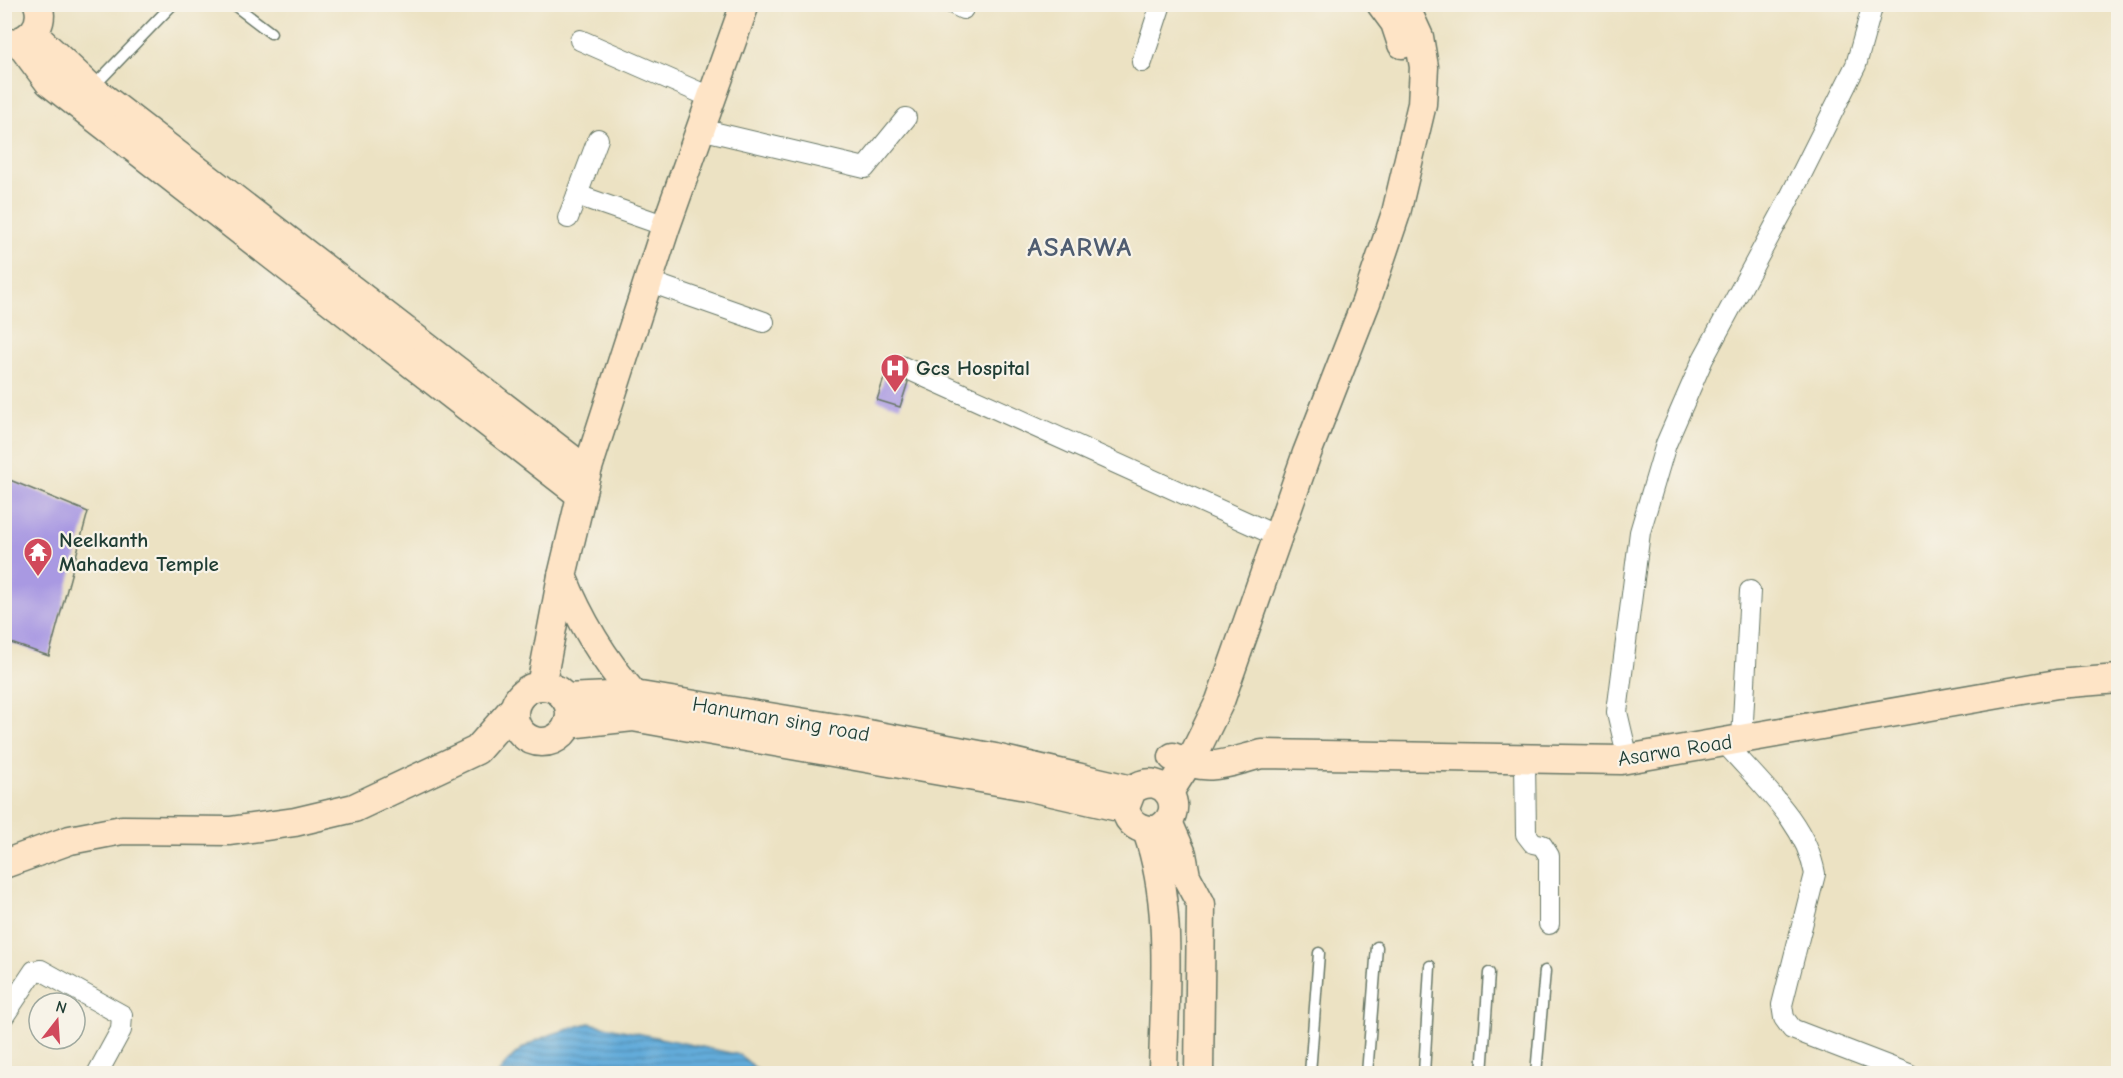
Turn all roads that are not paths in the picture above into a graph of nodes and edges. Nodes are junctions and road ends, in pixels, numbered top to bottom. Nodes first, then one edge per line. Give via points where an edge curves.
1 (174, 4) edge
2 (233, 4) edge
3 (745, 4) edge
4 (1161, 4) edge
5 (1874, 4) edge
6 (1400, 7) edge
7 (30, 23) edge
8 (271, 33) dead end
9 (580, 39) dead end
10 (1142, 62) dead end
11 (92, 89) junction
12 (710, 97) junction
13 (906, 118) dead end
14 (700, 129) junction
15 (598, 139) dead end
16 (577, 195) junction
17 (568, 218) dead end
18 (666, 226) junction
19 (650, 282) junction
20 (764, 322) dead end
21 (901, 366) dead end
22 (584, 483) junction
23 (1269, 532) junction
24 (562, 576) junction
25 (1750, 591) dead end
26 (2118, 679) edge
27 (634, 694) junction
28 (558, 703) junction
29 (514, 708) junction
30 (530, 740) junction
31 (1734, 741) junction
32 (885, 749) junction
33 (477, 750) junction
34 (1185, 754) junction
35 (1628, 759) junction
36 (1525, 761) junction
37 (1145, 793) junction
38 (1157, 826) junction
39 (4, 864) edge
40 (1174, 891) junction
41 (1549, 924) dead end
42 (1377, 947) dead end
43 (1319, 953) dead end
44 (1430, 966) dead end
45 (1545, 971) dead end
46 (1489, 973) dead end
47 (4, 1016) edge
48 (97, 1074) edge
49 (1143, 1074) edge
50 (1163, 1074) edge
51 (1181, 1074) edge
52 (1200, 1074) edge
53 (1310, 1074) edge
54 (1367, 1074) edge
55 (1424, 1074) edge
56 (1482, 1074) edge
57 (1536, 1074) edge
58 (1909, 1074) edge

1 - 11 lane
2 - 8 lane
3 - 12 street
4 - 10 street
5 - 35 street via 1856,64 1703,359 1666,444 1640,532 1617,712
6 - 23 street via 1419,37 1424,67 1422,104 1380,233
7 - 11 street
7 - 22 street via 49,82
9 - 12 street
11 - 22 street
12 - 14 street
13 - 14 street via 865,168
14 - 18 street
15 - 16 street
16 - 17 street
16 - 18 street
18 - 19 street
19 - 20 street
19 - 22 street
21 - 23 street
22 - 24 street
23 - 34 street via 1220,701
24 - 27 street via 592,639 611,669
24 - 28 street
25 - 31 street
26 - 31 street, Asarwa Road via 2056,684
27 - 28 street, Hanuman sing road
27 - 32 street, Hanuman sing road
28 - 29 street via 524,692
28 - 30 street via 557,738
28 - 32 street via 633,717
29 - 30 street via 516,727
29 - 33 street
30 - 33 street
31 - 35 street, Asarwa Road
31 - 58 street via 1800,831 1815,874 1782,1005 1784,1018 1792,1029
32 - 37 street, Hanuman sing road via 995,758
32 - 37 street via 1026,786
33 - 39 street via 354,808 295,822 230,831 122,830 70,840
34 - 36 street, Asarwa Road via 1216,754 1227,763 1262,754
34 - 37 street
35 - 36 street, Asarwa Road
36 - 41 street via 1526,834 1549,856
37 - 38 street via 1173,806
37 - 38 street via 1130,821
38 - 40 street via 1182,854
40 - 49 street via 1147,915
40 - 50 street
40 - 51 street
40 - 52 street via 1201,904
42 - 54 lane
43 - 53 lane
44 - 55 lane
45 - 57 lane
46 - 56 lane
47 - 48 street via 34,971 41,970 122,1015 121,1030

